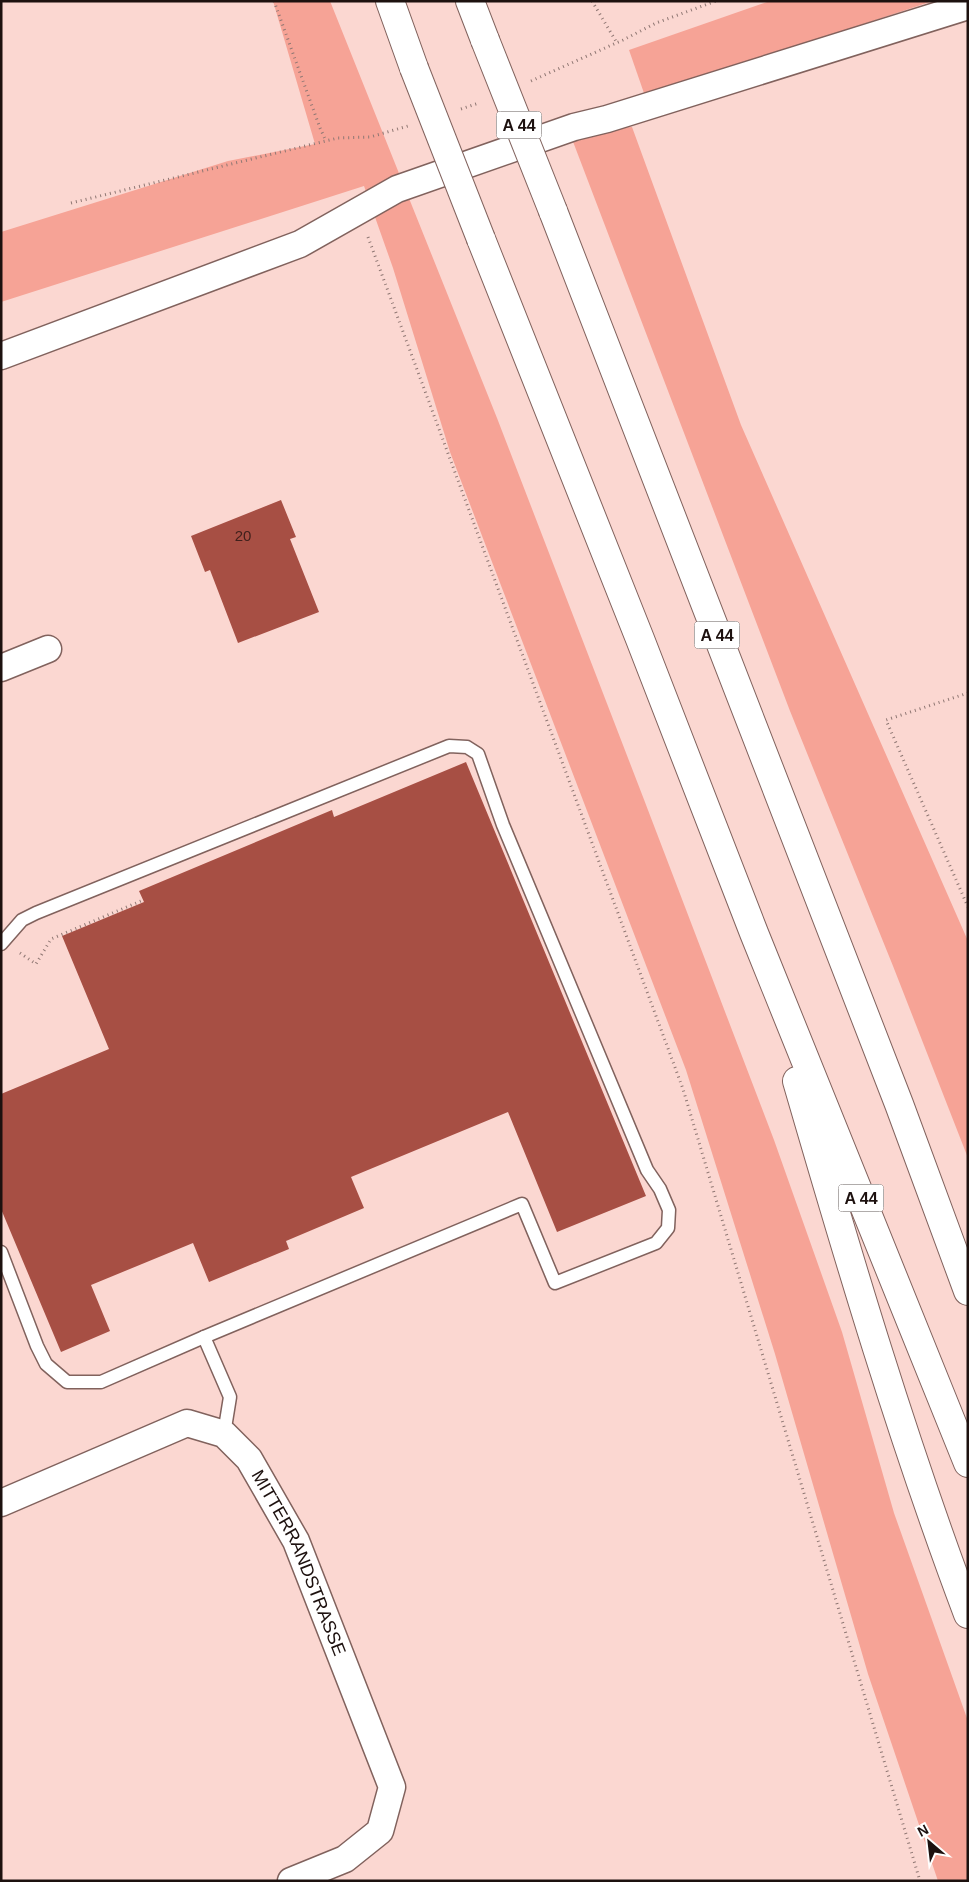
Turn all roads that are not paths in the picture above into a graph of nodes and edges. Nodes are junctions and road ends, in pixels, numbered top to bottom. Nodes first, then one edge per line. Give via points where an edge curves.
1 (390, 1) edge
2 (470, 1) edge
3 (968, 6) edge
4 (1, 356) edge
5 (48, 649) dead end
6 (1, 668) edge
7 (754, 933) junction
8 (1, 944) edge
9 (899, 1104) junction
10 (968, 1246) edge
11 (1, 1252) edge
12 (968, 1290) edge
13 (204, 1337) junction
14 (224, 1434) junction
15 (968, 1463) edge
16 (1, 1503) edge
17 (968, 1614) edge
18 (291, 1881) edge

1 - 7 highway, A 44, bridge
2 - 9 highway, A 44, bridge
3 - 4 street via 574,127 397,190 300,244
5 - 6 street
7 - 15 highway, A 44
7 - 17 highway via 846,1252 936,1532
8 - 13 lane via 22,920 36,913 449,746 467,747 478,754 503,825 643,1161 669,1210 668,1228 656,1243 555,1283 522,1204
9 - 10 highway
9 - 12 highway, A 44
11 - 13 lane via 46,1364 67,1382 100,1382
13 - 14 lane via 230,1397
14 - 16 street, MITTERRANDSTRASSE via 187,1423
14 - 18 street, MITTERRANDSTRASSE via 249,1458 296,1541 392,1787 380,1831 345,1859

